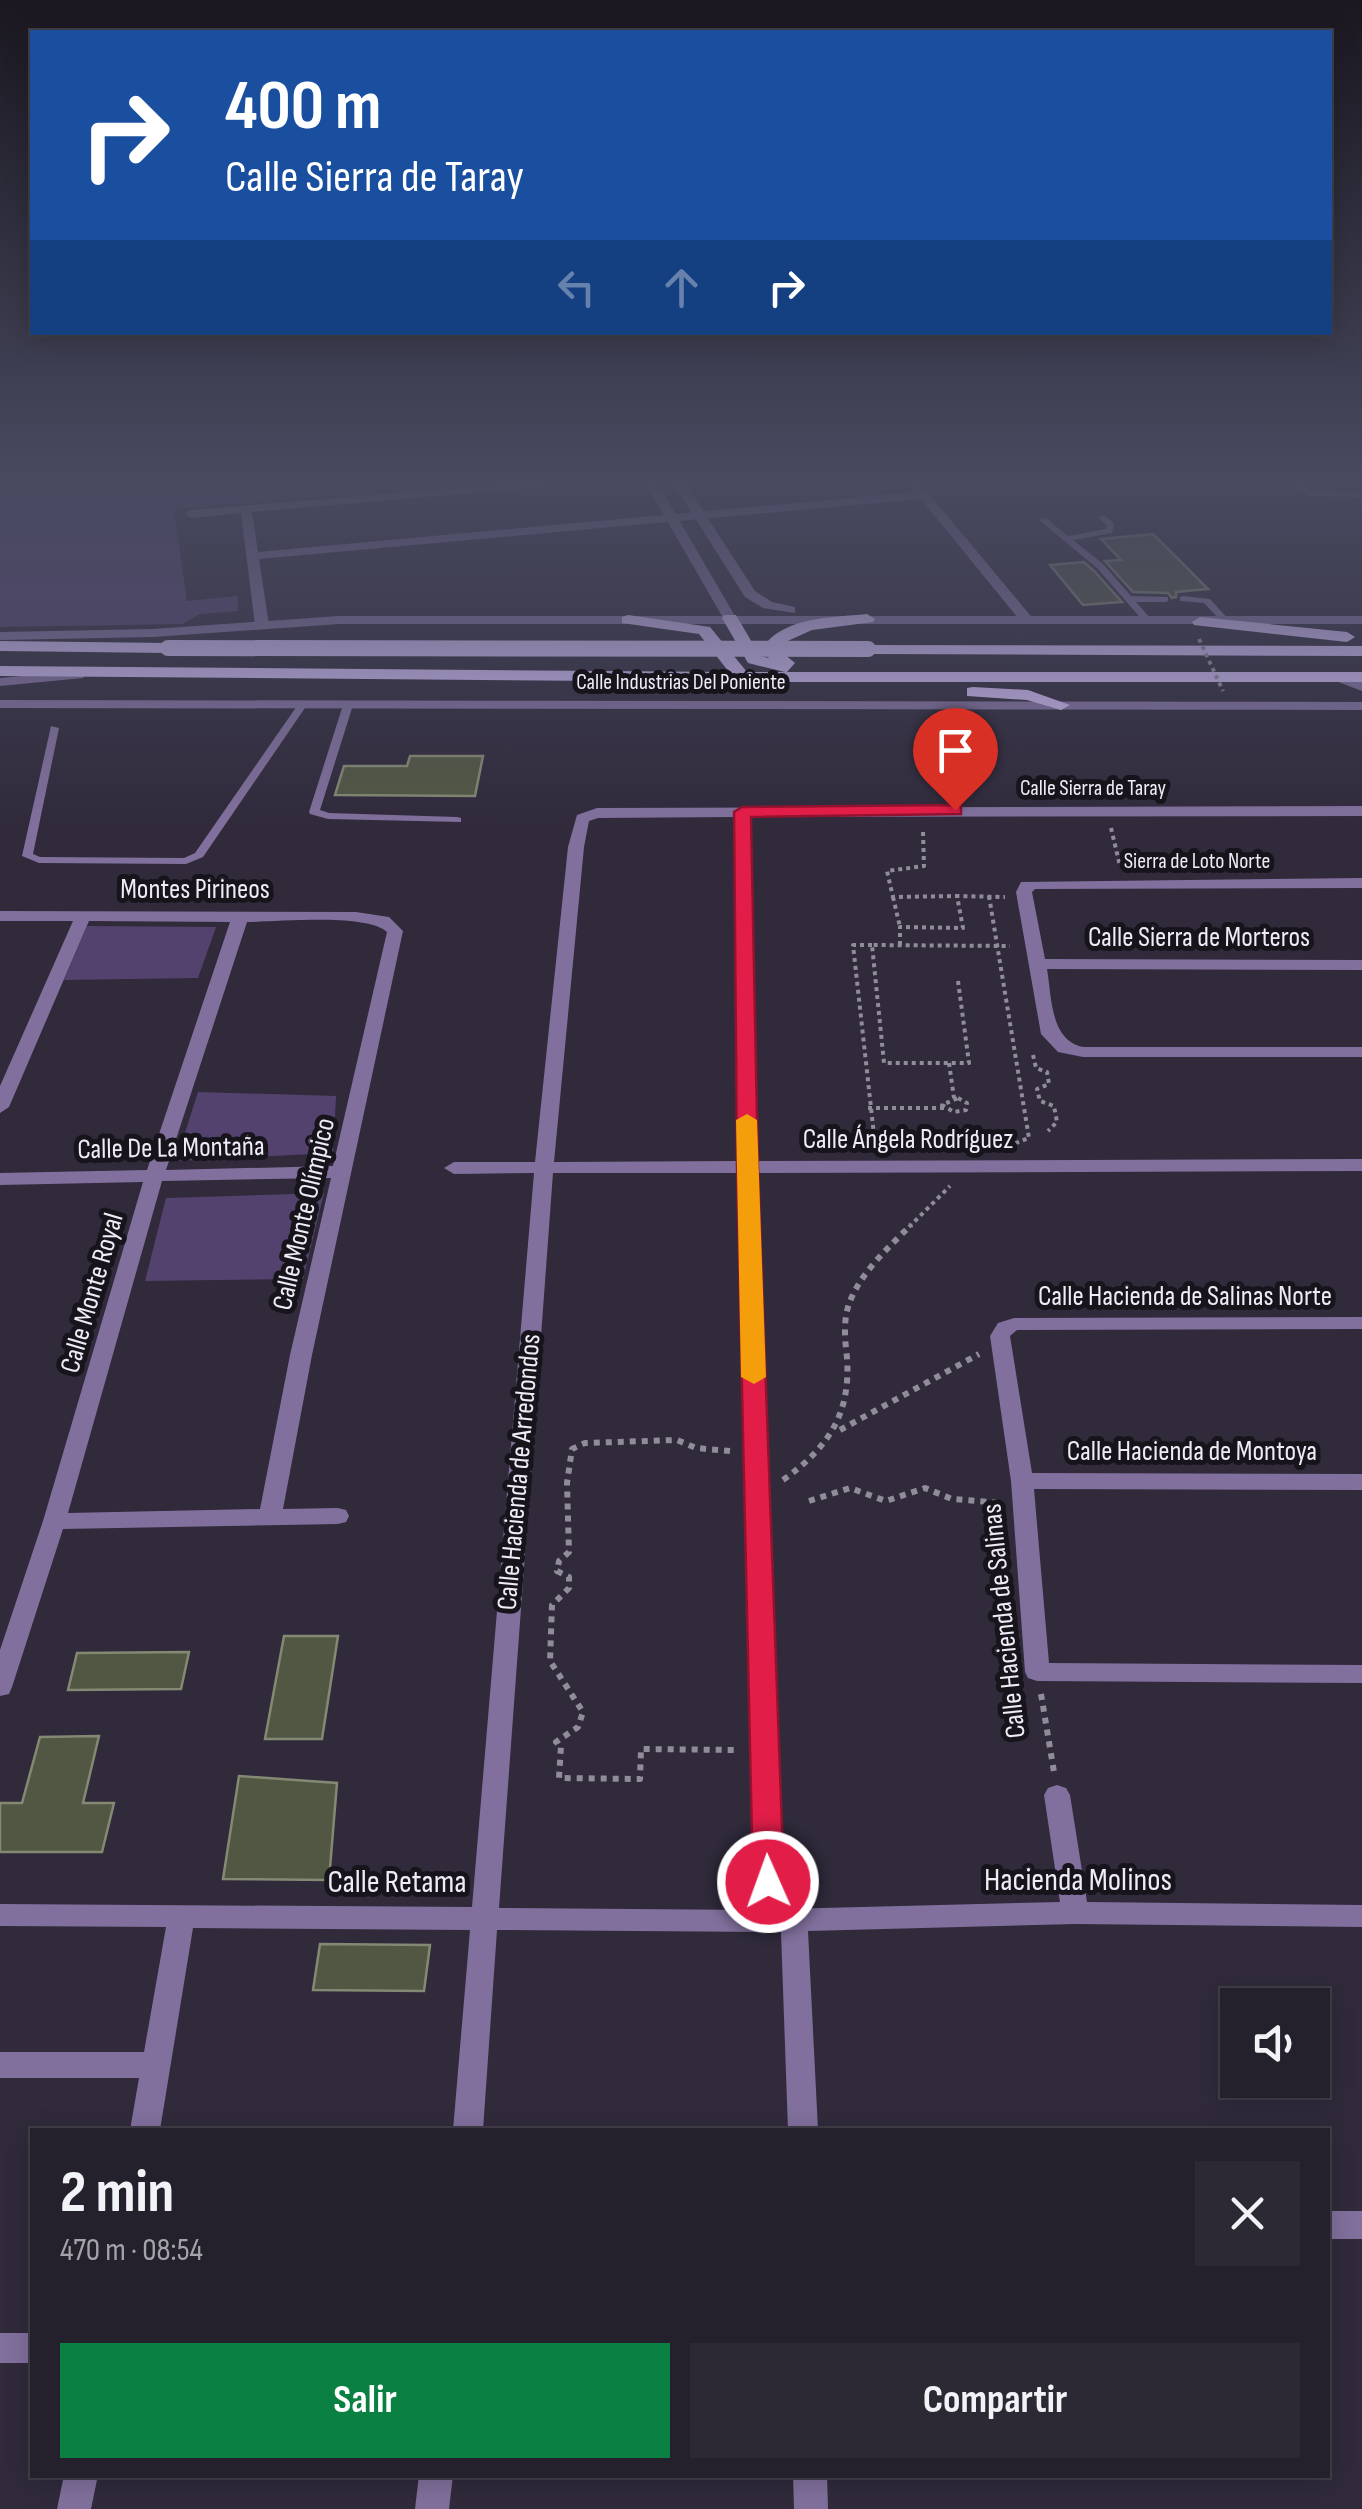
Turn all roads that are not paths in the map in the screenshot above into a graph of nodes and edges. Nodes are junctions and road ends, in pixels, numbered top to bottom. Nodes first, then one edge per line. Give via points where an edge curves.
1 (258, 594) edge
2 (705, 594) edge
3 (752, 594) edge
4 (1005, 594) edge
5 (1125, 594) edge
6 (707, 599) junction
7 (1129, 599) junction
8 (1165, 599) dead end
9 (1183, 599) dead end
10 (730, 618) junction
11 (867, 619) junction
12 (628, 620) junction
13 (658, 620) junction
14 (1027, 620) junction
15 (1362, 620) edge
16 (1148, 621) junction
17 (1226, 622) junction
18 (262, 625) junction
19 (1200, 630) junction
20 (0, 636) edge
21 (1362, 639) edge
22 (0, 646) edge
23 (1362, 651) edge
24 (806, 667) junction
25 (0, 671) edge
26 (106, 671) junction
27 (1102, 675) junction
28 (741, 677) junction
29 (1338, 677) junction
30 (1362, 677) edge
31 (0, 682) edge
32 (1362, 687) edge
33 (0, 704) edge
34 (302, 704) junction
35 (348, 705) junction
36 (1061, 705) junction
37 (1362, 706) edge
38 (54, 728) dead end
39 (1362, 811) edge
40 (742, 812) junction
41 (585, 816) joint
42 (456, 820) dead end
43 (1362, 884) edge
44 (0, 916) edge
45 (83, 916) junction
46 (240, 917) junction
47 (390, 923) joint
48 (1036, 964) junction
49 (1362, 965) edge
50 (1362, 1052) edge
51 (0, 1107) edge
52 (1362, 1165) edge
53 (748, 1167) junction
54 (454, 1168) dead end
55 (544, 1168) junction
56 (342, 1172) junction
57 (154, 1177) junction
58 (0, 1179) edge
59 (1362, 1323) edge
60 (1005, 1336) joint
61 (1022, 1480) junction
62 (1362, 1482) edge
63 (338, 1516) dead end
64 (270, 1519) junction
65 (54, 1521) junction
66 (1362, 1674) edge
67 (0, 1686) edge
68 (1057, 1795) road end
69 (1075, 1914) junction
70 (0, 1915) edge
71 (1362, 1916) edge
72 (181, 1917) junction
73 (488, 1917) junction
74 (782, 1921) junction
75 (0, 2065) edge
76 (156, 2065) junction
77 (145, 2128) edge
78 (468, 2128) edge
79 (803, 2128) edge
80 (1330, 2225) edge
81 (1362, 2226) edge
82 (0, 2348) edge
83 (30, 2348) edge
84 (80, 2478) edge
85 (436, 2478) edge
86 (810, 2478) edge
87 (74, 2509) edge
88 (432, 2509) edge
89 (811, 2509) edge

1 - 18 street
2 - 6 street
3 - 11 street via 804,613
4 - 14 street
5 - 7 lane
6 - 10 street
6 - 13 street
7 - 8 lane
7 - 16 lane
9 - 17 lane via 1208,601
10 - 11 street
10 - 13 street
10 - 24 main road via 754,659
11 - 14 street
11 - 24 main road via 806,627 772,642 776,658
12 - 13 street
12 - 18 street
12 - 28 main road via 704,630
14 - 16 street
15 - 17 street
16 - 19 street
17 - 19 street
18 - 20 street
19 - 21 main road
22 - 23 main road, bridge
24 - 27 main road
25 - 26 main road
26 - 28 main road
26 - 31 street
27 - 28 main road
27 - 29 main road
28 - 36 main road via 761,690 996,692
29 - 30 main road
29 - 32 street
33 - 34 street, Calle Industrias Del Poniente
34 - 35 street, Calle Industrias Del Poniente
34 - 38 lane via 199,855 186,861 27,856
35 - 36 street, Calle Industrias Del Poniente
35 - 42 lane via 314,812
36 - 37 street, Calle Industrias Del Poniente
39 - 40 street, Calle Sierra de Taray
40 - 41 street, Calle Sierra de Taray
40 - 53 street
41 - 55 street, Calle Hacienda de Arredondos via 576,847
43 - 48 street, Sierra de Loto Norte via 1028,891
44 - 45 street, Montes Pirineos
45 - 46 street, Montes Pirineos
45 - 51 street
46 - 47 street, Montes Pirineos
46 - 57 street, Calle Monte Royal
47 - 56 street, Calle Monte Olímpico via 394,937
48 - 49 street, Calle Sierra de Morteros
48 - 50 street via 1050,1034 1064,1048
52 - 53 street, Calle Ángela Rodríguez
53 - 55 street, Calle Ángela Rodríguez
53 - 74 street via 757,1490
54 - 55 street, Calle Ángela Rodríguez
55 - 73 street, Calle Hacienda de Arredondos
56 - 57 street, Calle De La Montaña
56 - 64 street, Calle Monte Olímpico
57 - 58 street, Calle De La Montaña
57 - 65 street, Calle Monte Royal
59 - 60 street, Calle Hacienda de Salinas Norte
60 - 61 street, Calle Hacienda de Salinas
61 - 62 street, Calle Hacienda de Montoya
61 - 66 street, Calle Hacienda de Salinas via 1037,1672
63 - 64 street
64 - 65 street
65 - 67 street, Calle Monte Royal
68 - 69 street
69 - 71 street, Hacienda Molinos
69 - 74 street, Hacienda Molinos
70 - 72 street, Calle Retama
72 - 73 street, Calle Retama
72 - 76 street
73 - 74 street, Calle Retama
73 - 78 street, Calle Hacienda de Arredondos
74 - 79 street
75 - 76 street
76 - 77 street
80 - 81 street
82 - 83 street
84 - 87 street
85 - 88 street
86 - 89 street

